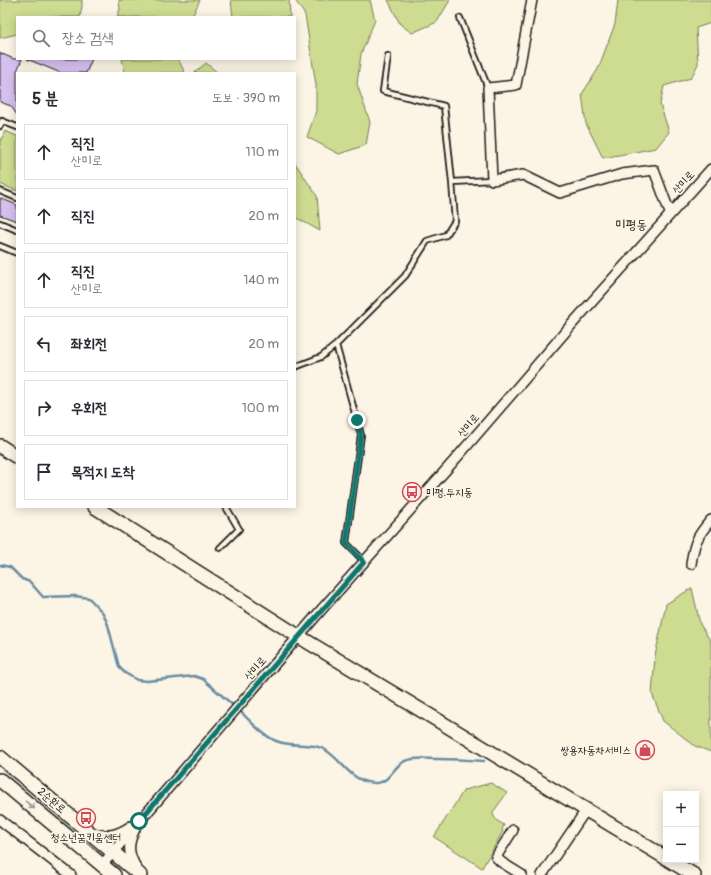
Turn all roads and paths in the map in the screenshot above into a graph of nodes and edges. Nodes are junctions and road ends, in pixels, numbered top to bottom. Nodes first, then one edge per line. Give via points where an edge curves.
1 (532, 0) edge
2 (460, 18) dead end
3 (388, 56) dead end
4 (488, 88) junction
5 (0, 126) edge
6 (16, 127) edge
7 (711, 169) edge
8 (492, 180) junction
9 (452, 182) junction
10 (0, 191) edge
11 (16, 198) edge
12 (670, 214) junction
13 (0, 223) edge
14 (16, 230) edge
15 (0, 246) edge
16 (16, 252) edge
17 (336, 345) junction
18 (296, 367) edge
19 (0, 446) edge
20 (16, 454) edge
21 (97, 508) edge
22 (227, 508) edge
23 (711, 520) edge
24 (220, 548) dead end
25 (364, 562) junction
26 (691, 564) dead end
27 (298, 636) junction
28 (0, 757) edge
29 (0, 780) edge
30 (586, 810) junction
31 (0, 820) edge
32 (139, 821) junction
33 (85, 828) junction
34 (513, 830) dead end
35 (113, 852) junction
36 (663, 856) edge
37 (674, 863) edge
38 (102, 865) junction
39 (71, 875) edge
40 (114, 875) edge
41 (140, 875) edge
42 (522, 875) edge
43 (542, 875) edge
44 (694, 875) edge

1 - 4 street via 516,85
2 - 4 lane
3 - 9 lane via 382,91 444,106
4 - 8 street
5 - 6 lane via 2,121
7 - 12 street, 산미로
8 - 9 lane
8 - 12 street via 523,175 560,193 622,174 654,170
9 - 17 lane via 455,221 446,235 427,241 404,276
10 - 11 lane
12 - 25 street, 산미로
13 - 14 lane
15 - 16 lane
17 - 18 lane via 321,357
17 - 25 lane via 361,435 346,543
19 - 20 street
21 - 27 street
22 - 24 lane via 239,529
23 - 26 street via 694,542
25 - 27 street, 산미로
27 - 30 street
27 - 32 street, 산미로
28 - 33 street, 2순환로
29 -> 38 street, 2순환로
30 - 36 street
30 - 43 street
31 - 39 street
32 - 33 street via 119,834 111,836 99,835
32 - 35 street
32 - 41 street via 129,852
33 - 35 street, 2순환로
34 - 42 street via 496,857
35 - 38 street
35 - 41 street, 2순환로
37 - 44 street
38 - 40 street, 2순환로

